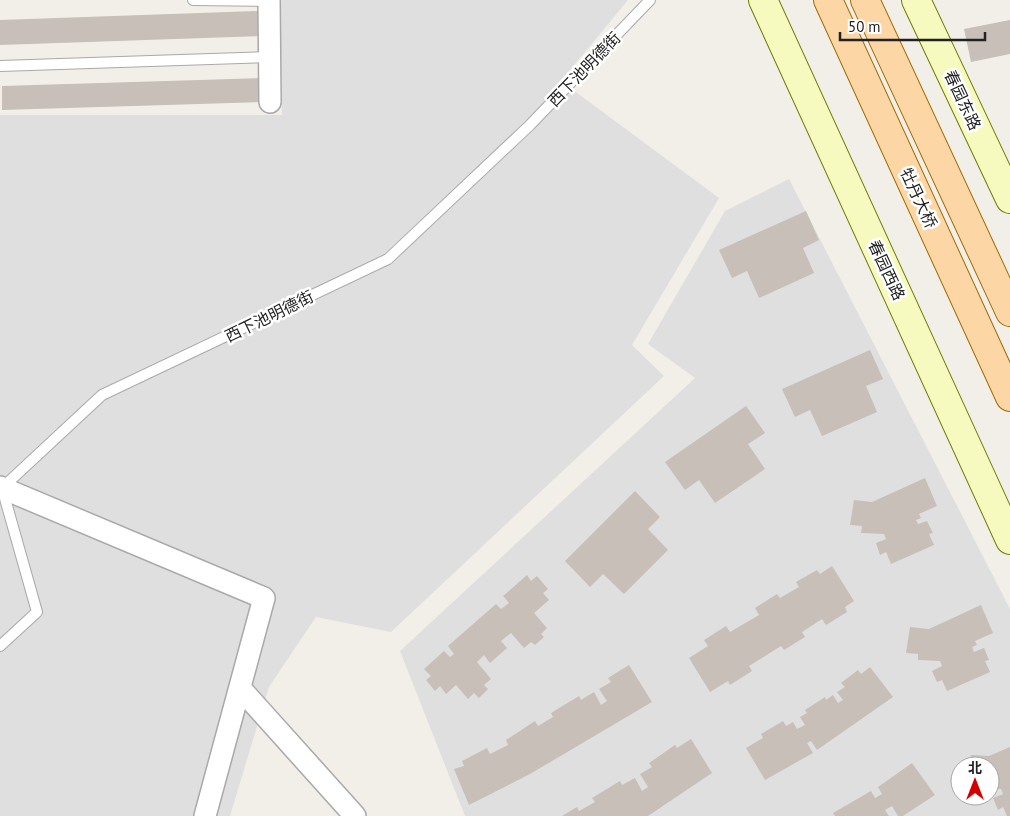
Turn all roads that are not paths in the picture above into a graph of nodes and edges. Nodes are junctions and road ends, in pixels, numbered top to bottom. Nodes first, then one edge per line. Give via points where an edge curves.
1 (193, 0) edge
2 (269, 0) edge
3 (650, 0) edge
4 (763, 0) edge
5 (828, 0) edge
6 (865, 0) edge
7 (916, 0) edge
8 (269, 57) junction
9 (0, 66) edge
10 (270, 102) dead end
11 (1010, 199) edge
12 (1010, 312) edge
13 (1010, 397) edge
14 (1, 488) edge
15 (1010, 540) edge
16 (0, 646) edge
17 (240, 688) junction
18 (205, 816) edge
19 (355, 816) edge

1 - 2 lane
2 - 8 street
3 - 14 lane, 西下池明德街 via 530,125 388,259 102,395
4 - 15 street, 春园西路
5 - 13 main road, 牡丹大桥
6 - 12 main road
7 - 11 street, 春园东路
8 - 9 lane
8 - 10 street
14 - 16 lane via 37,612
14 - 17 street via 264,598
17 - 18 street
17 - 19 street

